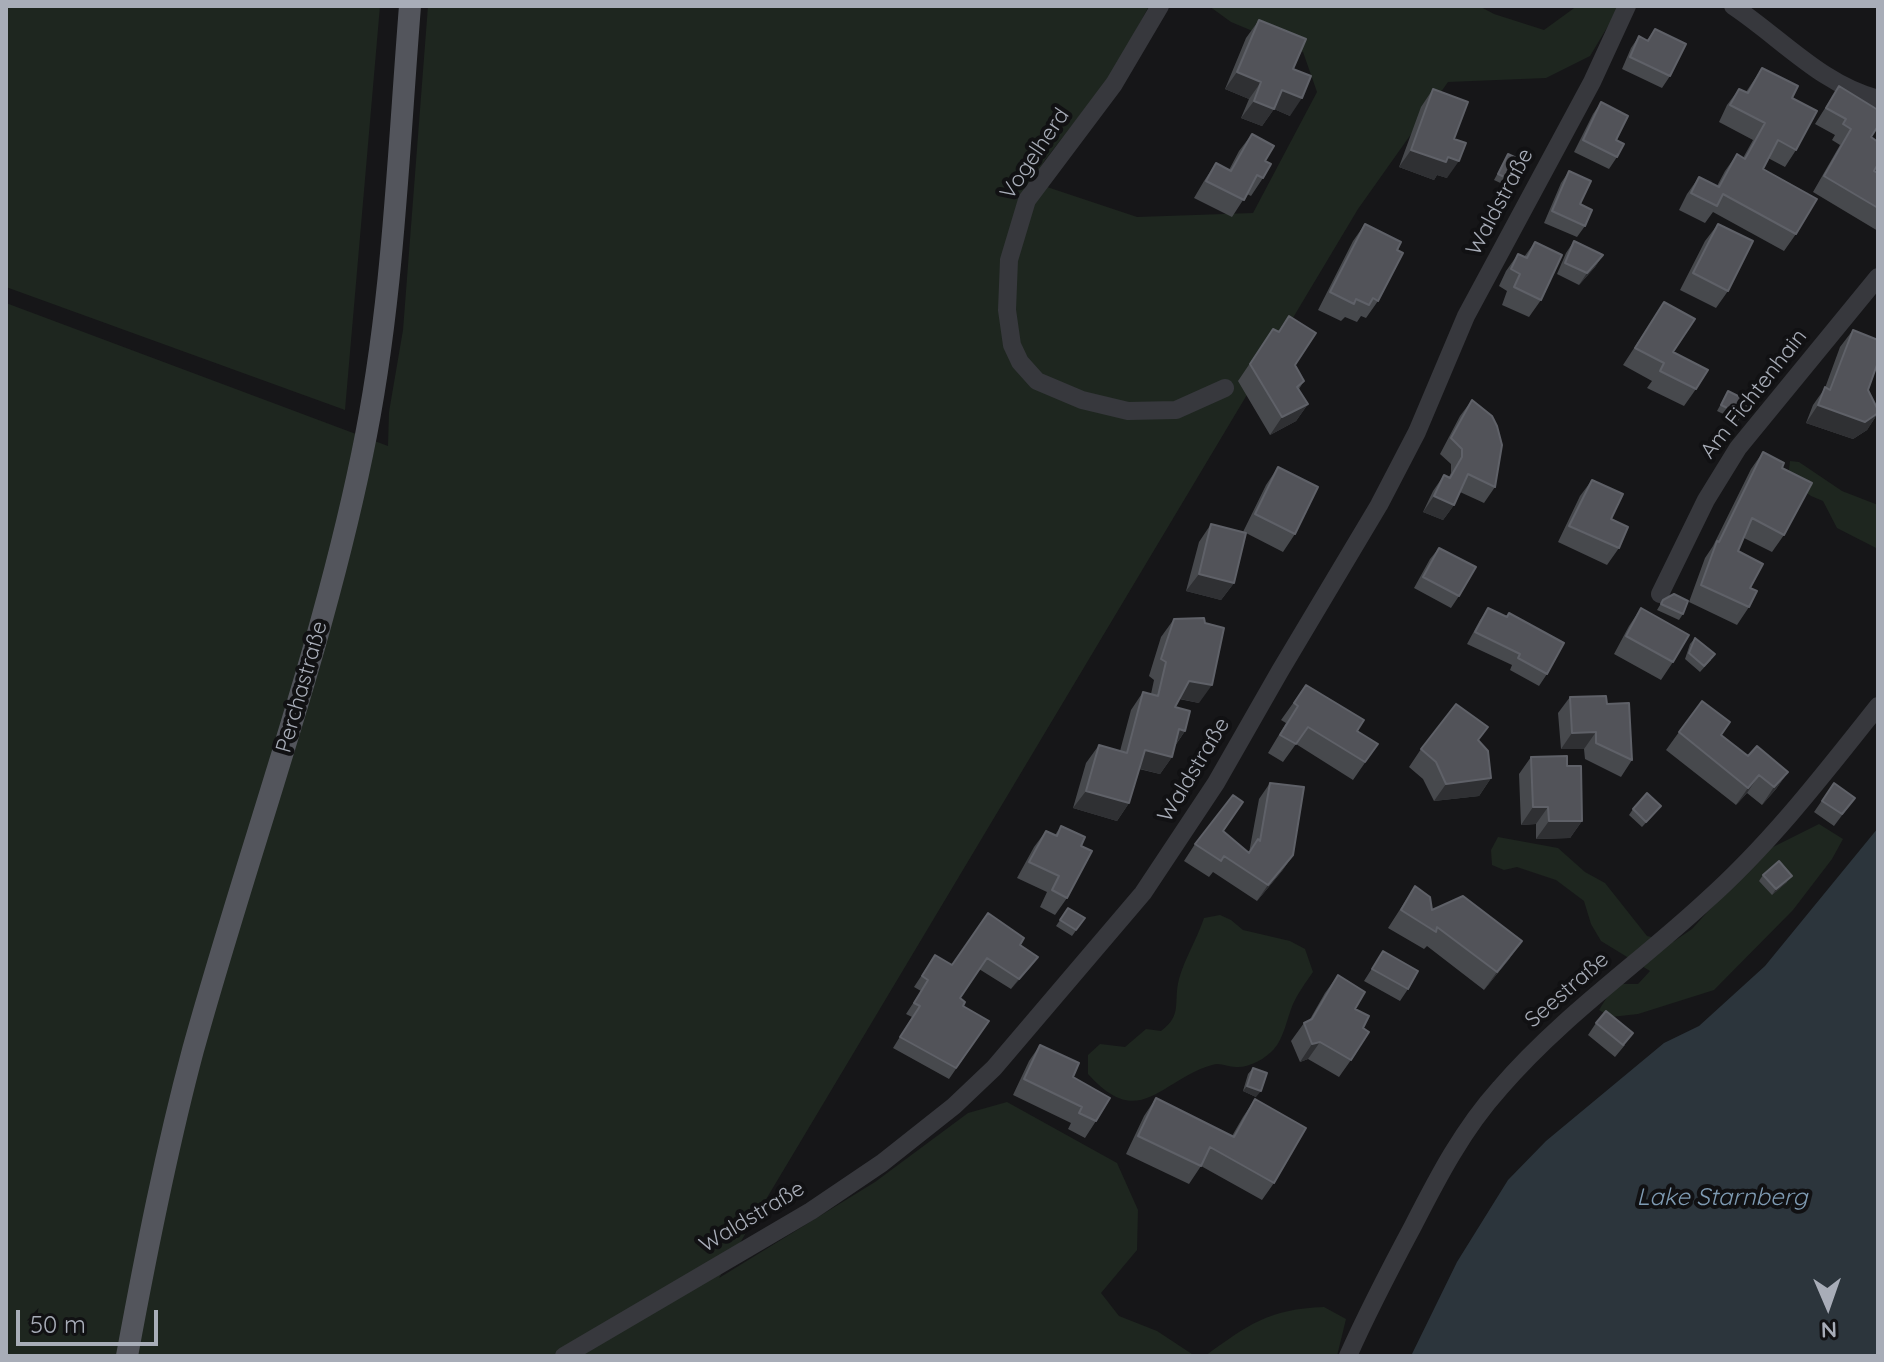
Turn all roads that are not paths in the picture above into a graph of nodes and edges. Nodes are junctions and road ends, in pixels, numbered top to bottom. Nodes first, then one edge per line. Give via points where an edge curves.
1 (410, 6) edge
2 (1160, 6) edge
3 (1627, 6) edge
4 (1733, 6) edge
5 (1878, 99) edge
6 (1878, 277) edge
7 (1225, 388) dead end
8 (1660, 594) dead end
9 (1878, 706) edge
10 (127, 1356) edge
11 (564, 1356) edge
12 (1348, 1356) edge

1 - 10 main road, Perchastraße via 391,247 363,455 307,674 190,1062 164,1164
2 - 7 street, Vogelherd via 1114,84 1027,200 1009,260 1012,345 1037,381 1128,411 1176,410
3 - 11 street, Waldstraße via 1466,316 1379,505 1216,783 1143,893 994,1068 918,1135 811,1211
4 - 5 street via 1817,71
6 - 8 street, Am Fichtenhain via 1738,448
9 - 12 street, Seestraße via 1753,855 1542,1043 1499,1088 1441,1171

